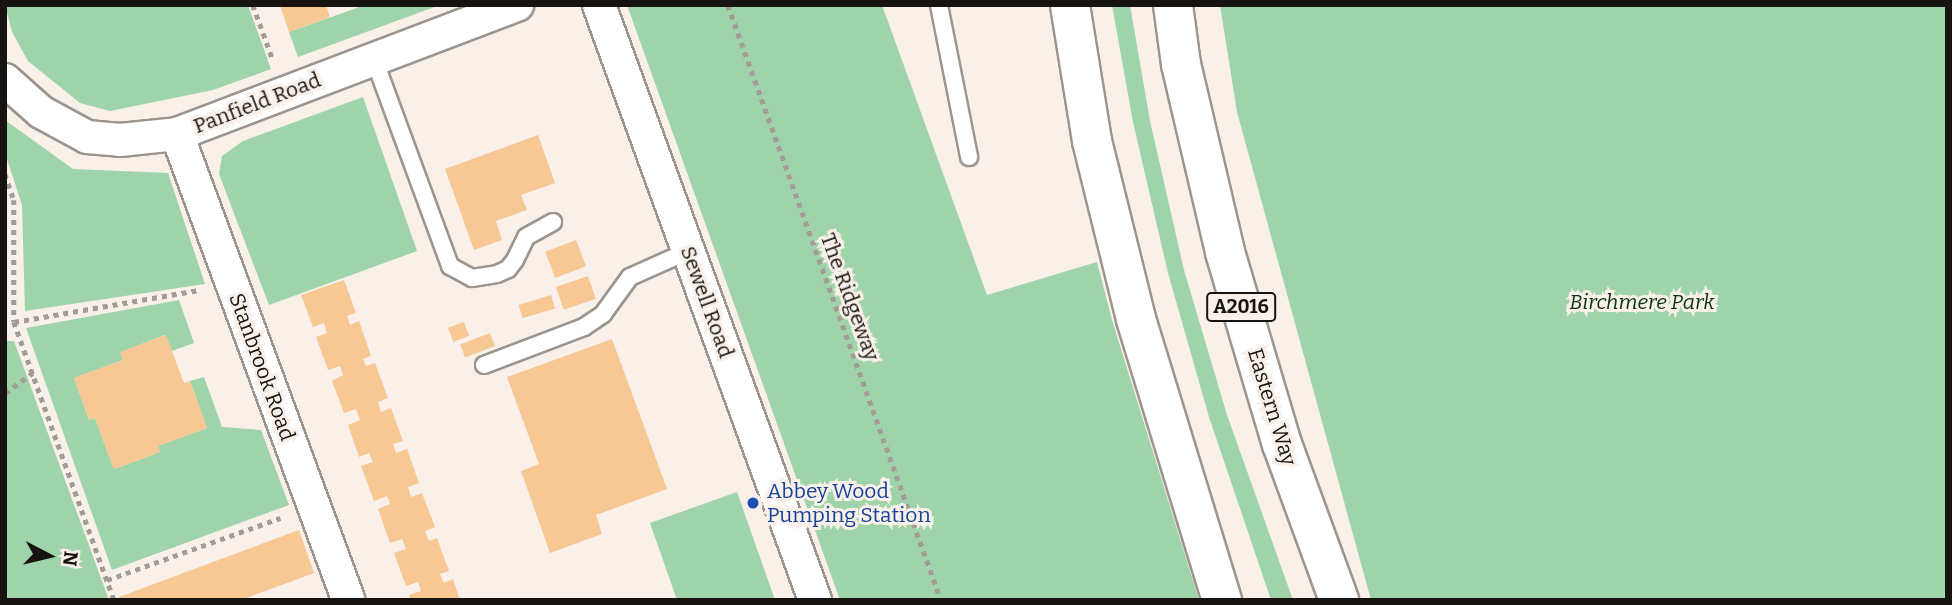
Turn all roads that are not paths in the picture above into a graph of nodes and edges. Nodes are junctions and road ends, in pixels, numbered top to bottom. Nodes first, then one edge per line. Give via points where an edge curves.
1 (517, 5) edge
2 (599, 5) edge
3 (939, 5) edge
4 (1070, 5) edge
5 (1173, 5) edge
6 (374, 58) junction
7 (5, 80) edge
8 (177, 134) junction
9 (969, 158) dead end
10 (553, 222) dead end
11 (688, 251) junction
12 (484, 365) dead end
13 (348, 600) edge
14 (814, 600) edge
15 (1222, 600) edge
16 (1339, 600) edge

1 - 6 street, Panfield Road
2 - 11 street, Sewell Road
3 - 9 lane
4 - 15 main road via 1092,141 1136,319
5 - 16 main road, Eastern Way / A2016 via 1181,64 1225,252 1282,444
6 - 8 street, Panfield Road
6 - 10 lane via 450,266 472,278 497,274 508,269 526,237
7 - 8 street, Panfield Road via 41,112 88,137 120,140
8 - 13 street, Stanbrook Road
11 - 12 lane via 630,277 603,314 584,327
11 - 14 street, Sewell Road

